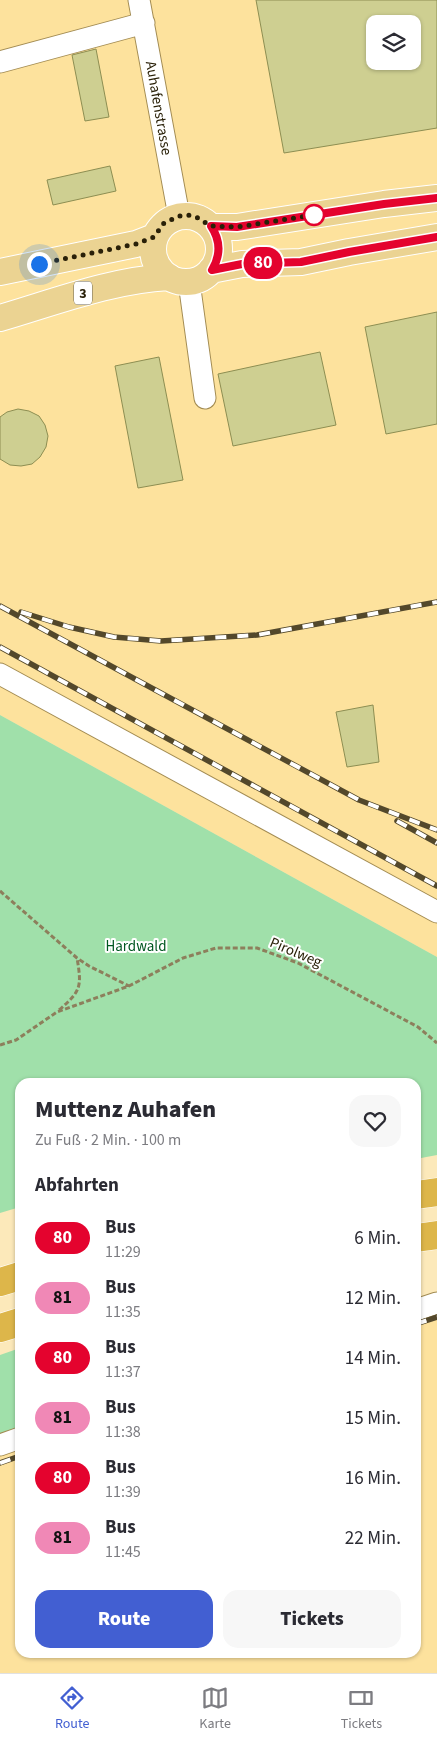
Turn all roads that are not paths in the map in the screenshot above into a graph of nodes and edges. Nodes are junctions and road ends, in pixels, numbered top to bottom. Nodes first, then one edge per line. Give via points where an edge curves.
1 (138, 0) edge
2 (144, 24) junction
3 (0, 62) edge
4 (437, 198) edge
5 (180, 216) junction
6 (211, 226) junction
7 (154, 237) junction
8 (437, 237) edge
9 (212, 270) junction
10 (0, 272) edge
11 (179, 280) junction
12 (0, 318) edge
13 (205, 398) dead end
14 (0, 674) edge
15 (437, 912) edge
16 (437, 1192) edge
17 (421, 1194) edge
18 (437, 1235) edge
19 (421, 1237) edge
20 (15, 1278) edge
21 (0, 1282) edge
22 (437, 1303) edge
23 (421, 1308) edge
24 (15, 1324) edge
25 (0, 1328) edge
26 (15, 1440) edge
27 (0, 1445) edge

1 - 2 street, Auhafenstrasse
2 - 3 street
2 - 5 street, Auhafenstrasse
4 - 6 main road via 237,227
5 - 6 main road via 196,217
5 - 7 main road via 164,223
6 - 9 main road via 219,243 219,253
7 - 10 main road via 136,244
7 - 11 main road via 154,260 162,273
8 - 9 main road via 301,262 242,264
9 - 11 main road via 205,276
11 - 12 main road, 3 via 150,278
11 - 13 street
14 - 15 street
16 - 17 highway
18 - 19 highway
20 - 21 highway
22 - 23 street
24 - 25 highway
26 - 27 street

